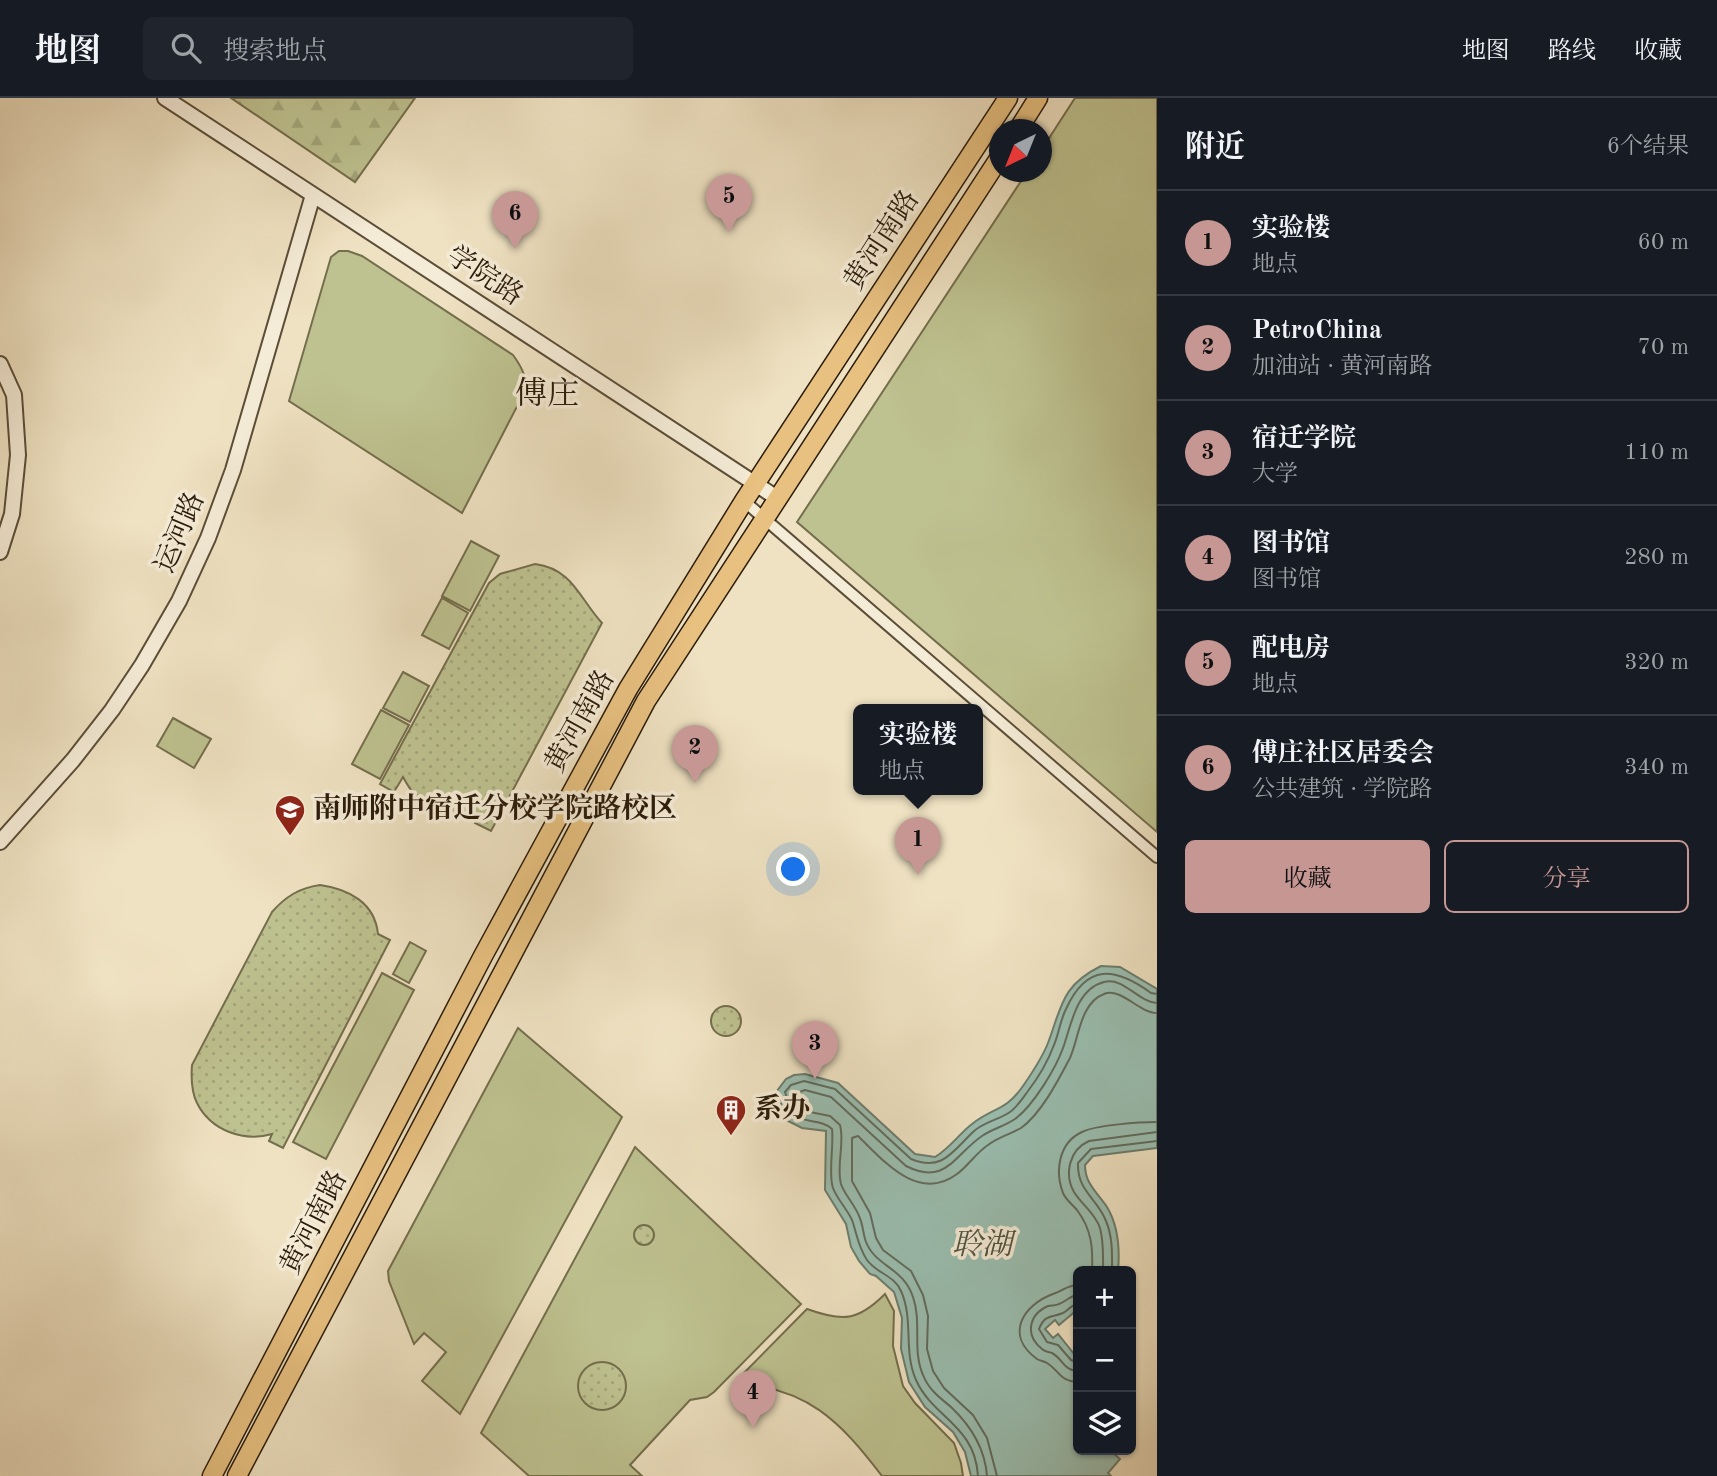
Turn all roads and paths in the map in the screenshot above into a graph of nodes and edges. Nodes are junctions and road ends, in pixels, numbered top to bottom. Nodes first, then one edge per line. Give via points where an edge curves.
1 (165, 98) edge
2 (1008, 98) edge
3 (1038, 98) edge
4 (1025, 119) edge
5 (989, 172) edge
6 (313, 195) junction
7 (0, 364) edge
8 (756, 484) junction
9 (777, 498) junction
10 (744, 501) junction
11 (764, 518) junction
12 (0, 552) edge
13 (980, 704) edge
14 (983, 707) edge
15 (0, 842) edge
16 (1157, 857) edge
17 (212, 1476) edge
18 (237, 1476) edge

1 - 6 street, 学院路
2 - 8 main road, 黄河南路
3 - 4 main road
5 - 9 main road, 黄河南路
6 - 8 street, 学院路
6 - 15 street, 运河路 via 233,470 179,601 112,710
7 - 12 street via 14,395 19,455 12,514
8 - 9 street, 学院路
8 - 10 main road, 黄河南路
9 - 11 main road, 黄河南路
10 - 11 street
10 - 17 main road, 黄河南路 via 622,701 483,956
11 - 13 street
11 - 18 main road, 黄河南路 via 646,701
14 - 16 street

